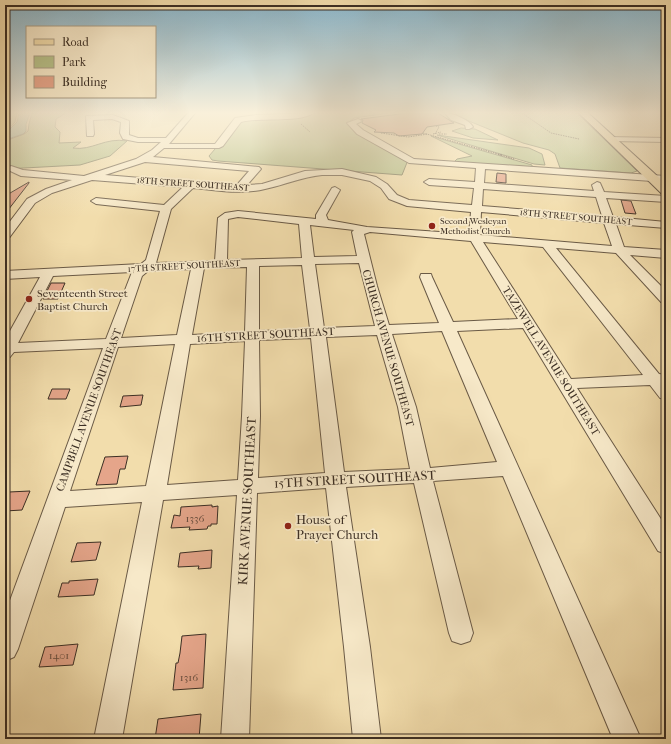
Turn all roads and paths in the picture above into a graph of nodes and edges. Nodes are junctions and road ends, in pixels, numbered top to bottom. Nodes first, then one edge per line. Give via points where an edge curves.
1 (212, 147) edge
2 (161, 148) edge
3 (388, 148) edge
4 (477, 148) edge
5 (624, 148) edge
6 (627, 148) edge
7 (498, 154) dead end
8 (144, 159) junction
9 (190, 163) junction
10 (481, 166) junction
11 (11, 169) dead end
12 (594, 174) junction
13 (88, 178) junction
14 (653, 178) junction
15 (666, 179) edge
16 (429, 182) dead end
17 (192, 185) junction
18 (479, 186) junction
19 (239, 189) junction
20 (335, 190) dead end
21 (666, 190) edge
22 (600, 195) junction
23 (666, 199) edge
24 (96, 201) dead end
25 (166, 208) junction
26 (477, 209) junction
27 (608, 220) junction
28 (304, 221) junction
29 (325, 223) junction
30 (666, 225) edge
31 (363, 229) junction
32 (5, 236) edge
33 (475, 238) junction
34 (546, 243) junction
35 (619, 250) junction
36 (666, 254) edge
37 (364, 259) junction
38 (309, 261) junction
39 (253, 263) junction
40 (221, 264) junction
41 (198, 265) junction
42 (145, 268) junction
43 (48, 273) junction
44 (5, 275) edge
45 (426, 277) dead end
46 (666, 299) edge
47 (528, 323) junction
48 (448, 326) junction
49 (383, 330) junction
50 (318, 333) junction
51 (253, 336) junction
52 (183, 339) junction
53 (112, 344) junction
54 (6, 350) edge
55 (660, 380) edge
56 (567, 384) junction
57 (666, 394) edge
58 (509, 468) junction
59 (422, 475) junction
60 (335, 480) junction
61 (247, 486) junction
62 (154, 492) junction
63 (57, 500) junction
64 (666, 545) edge
65 (461, 633) dead end
66 (5, 649) edge
67 (108, 739) edge
68 (235, 739) edge
69 (367, 739) edge
70 (627, 739) edge

1 - 9 street via 201,160
2 - 8 street
3 - 10 street via 412,161 447,160
4 - 7 path
5 - 14 main road
6 - 15 main road
8 - 9 street
8 - 13 street
9 - 19 street via 256,169
10 - 12 street
10 - 18 street
11 - 13 street, 18TH STREET SOUTHEAST via 21,173
12 - 14 street
12 - 22 street
13 - 17 street, 18TH STREET SOUTHEAST
13 - 32 street via 36,197
14 - 15 street
14 - 21 main road
16 - 18 street
17 - 19 street, 18TH STREET SOUTHEAST
17 - 25 street
18 - 22 street
18 - 26 street
19 - 26 street, 18TH STREET SOUTHEAST via 263,187 287,178 314,173 342,172 365,176 379,182 400,201
20 - 29 street via 321,215
22 - 23 street
22 - 27 street
24 - 25 street
25 - 42 street, CAMPBELL AVENUE SOUTHEAST via 152,261
26 - 27 street, 18TH STREET SOUTHEAST
26 - 33 street
27 - 30 street, 18TH STREET SOUTHEAST
27 - 35 street
28 - 29 street
28 - 38 street
28 - 40 street via 238,214 223,218
29 - 31 street
31 - 33 street
31 - 37 street, CHURCH AVENUE SOUTHEAST via 358,235
33 - 34 street
33 - 47 street, TAZEWELL AVENUE SOUTHEAST
34 - 35 street
34 - 55 street
35 - 36 street
35 - 46 street
37 - 38 street, 17TH STREET SOUTHEAST
37 - 49 street, CHURCH AVENUE SOUTHEAST
38 - 39 street, 17TH STREET SOUTHEAST
38 - 50 street
39 - 40 street, 17TH STREET SOUTHEAST
39 - 51 street, KIRK AVENUE SOUTHEAST
40 - 41 street, 17TH STREET SOUTHEAST
41 - 42 street, 17TH STREET SOUTHEAST
41 - 52 street
42 - 43 street, 17TH STREET SOUTHEAST
42 - 53 street, CAMPBELL AVENUE SOUTHEAST via 136,275
43 - 44 street, 17TH STREET SOUTHEAST
43 - 54 street
45 - 48 street
47 - 48 street, 16TH STREET SOUTHEAST
47 - 56 street, TAZEWELL AVENUE SOUTHEAST
48 - 49 street, 16TH STREET SOUTHEAST
48 - 58 street
49 - 50 street, 16TH STREET SOUTHEAST
49 - 59 street, CHURCH AVENUE SOUTHEAST via 407,407
50 - 51 street, 16TH STREET SOUTHEAST
50 - 60 street
51 - 52 street, 16TH STREET SOUTHEAST
51 - 61 street, KIRK AVENUE SOUTHEAST
52 - 53 street, 16TH STREET SOUTHEAST
52 - 62 street via 158,482
53 - 54 street, 16TH STREET SOUTHEAST
53 - 63 street, CAMPBELL AVENUE SOUTHEAST
55 - 56 street
55 - 57 street
56 - 64 street, TAZEWELL AVENUE SOUTHEAST
58 - 59 street, 15TH STREET SOUTHEAST
58 - 70 street
59 - 60 street, 15TH STREET SOUTHEAST
59 - 65 street, CHURCH AVENUE SOUTHEAST
60 - 61 street, 15TH STREET SOUTHEAST
60 - 69 street
61 - 62 street, 15TH STREET SOUTHEAST
61 - 68 street, KIRK AVENUE SOUTHEAST
62 - 63 street, 15TH STREET SOUTHEAST
62 - 67 street
63 - 66 street, CAMPBELL AVENUE SOUTHEAST

